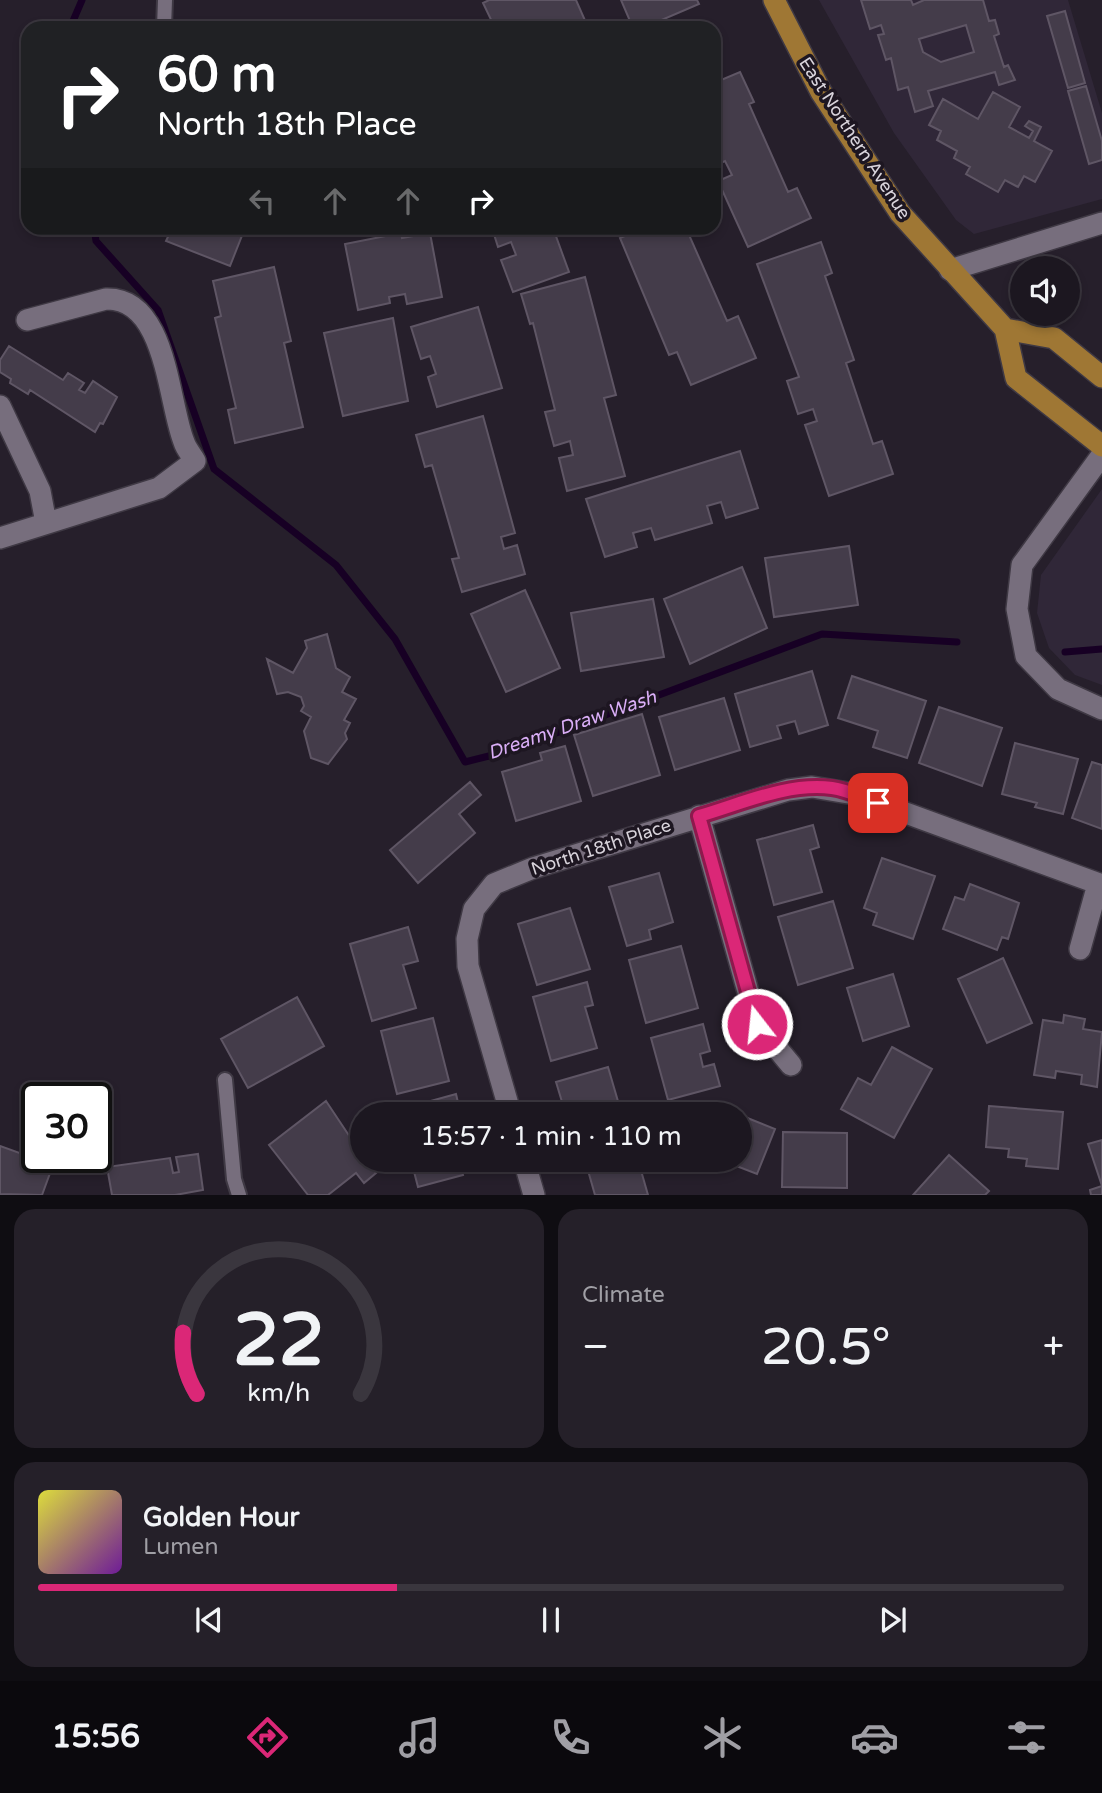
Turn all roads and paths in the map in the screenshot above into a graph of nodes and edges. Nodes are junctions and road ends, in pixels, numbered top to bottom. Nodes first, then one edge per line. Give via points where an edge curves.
1 (165, 0) edge
2 (774, 0) edge
3 (164, 21) edge
4 (1102, 223) edge
5 (950, 271) junction
6 (27, 320) dead end
7 (1005, 329) junction
8 (1102, 377) edge
9 (0, 406) edge
10 (1102, 446) edge
11 (1102, 454) edge
12 (47, 523) junction
13 (0, 538) edge
14 (1102, 709) edge
15 (699, 816) junction
16 (1100, 885) edge
17 (1080, 949) dead end
18 (791, 1065) dead end
19 (225, 1080) dead end
20 (507, 1102) edge
21 (527, 1172) edge
22 (239, 1195) edge
23 (534, 1195) edge

1 - 3 lane
2 - 5 main road, East Northern Avenue via 821,92 868,166 900,213
4 - 5 street
5 - 7 main road, East Northern Avenue
6 - 12 street via 119,298 142,316 168,368 184,442 195,461 159,488
7 - 8 main road via 1054,338
7 - 10 main road via 1016,379
9 - 12 street via 40,491
11 - 14 street via 1022,565 1017,610 1026,656 1058,689
12 - 13 street
15 - 16 street, North 18th Place via 788,790 834,788
15 - 18 street via 757,1024
15 - 20 street, North 18th Place via 494,884 474,909 467,939 468,966
16 - 17 street, North 18th Place
19 - 22 lane
21 - 23 street

